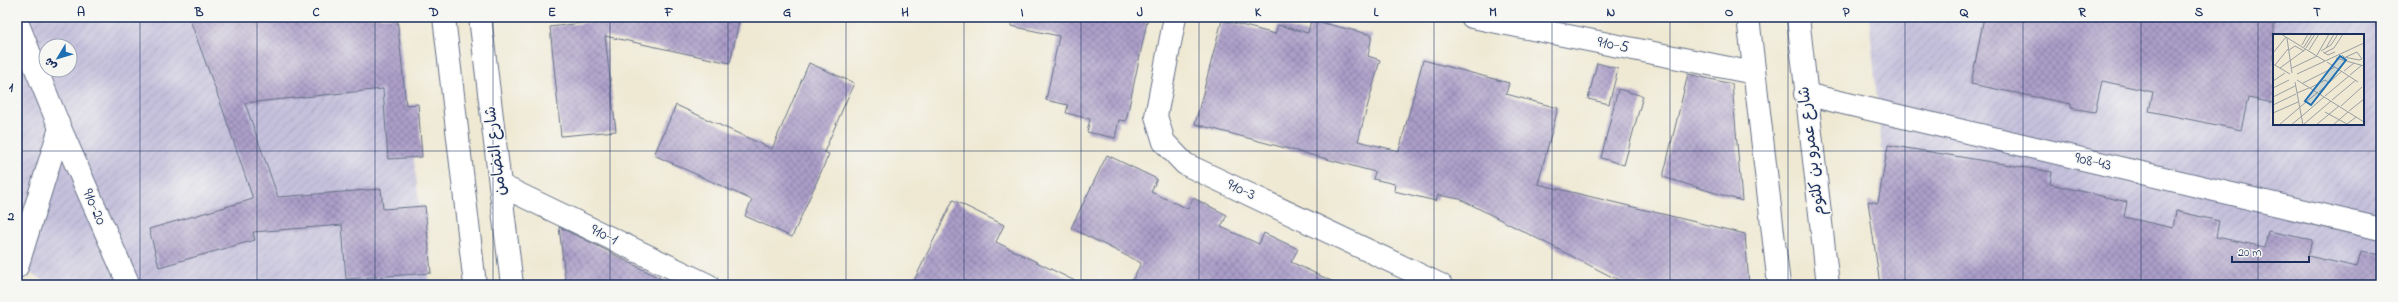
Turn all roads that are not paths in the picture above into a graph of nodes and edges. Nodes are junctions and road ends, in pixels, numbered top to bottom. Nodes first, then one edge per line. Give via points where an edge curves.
1 (444, 17) edge
2 (480, 17) edge
3 (1175, 17) edge
4 (1472, 17) edge
5 (1748, 17) edge
6 (1798, 17) edge
7 (17, 22) edge
8 (1754, 73) junction
9 (1805, 94) junction
10 (60, 128) junction
11 (500, 185) junction
12 (2381, 229) edge
13 (17, 267) edge
14 (129, 285) edge
15 (475, 285) edge
16 (512, 285) edge
17 (708, 285) edge
18 (1441, 285) edge
19 (1779, 285) edge
20 (1828, 285) edge

1 - 15 street
2 - 11 street, شارع التضامن
3 - 18 street, 910-3 via 1156,116 1164,142 1185,164
4 - 8 street, 910-5
5 - 8 street
6 - 9 street, شارع عمرو بن كلثوم
7 - 10 street, 910-20
8 - 19 street
9 - 12 street, 908-43
9 - 20 street, شارع عمرو بن كلثوم
10 - 13 street
10 - 14 street, 910-20
11 - 16 street, شارع التضامن
11 - 17 street, 910-1

